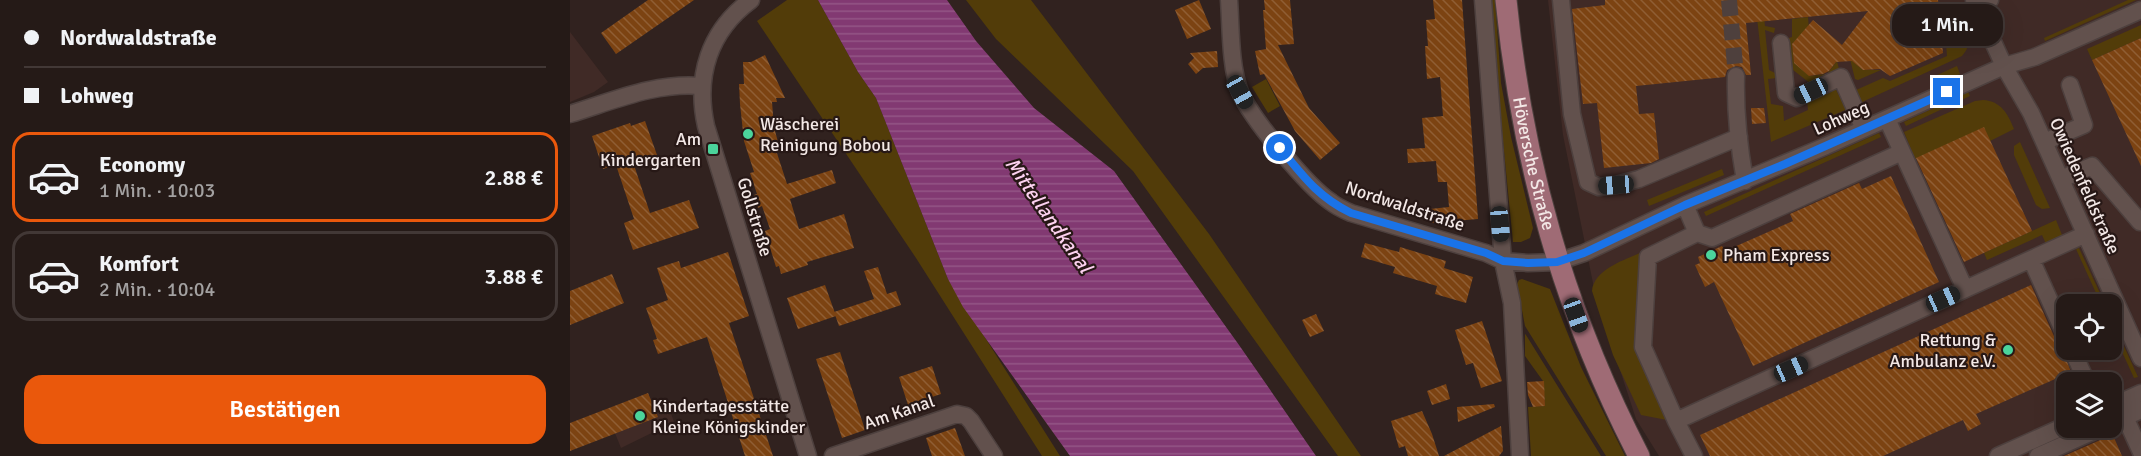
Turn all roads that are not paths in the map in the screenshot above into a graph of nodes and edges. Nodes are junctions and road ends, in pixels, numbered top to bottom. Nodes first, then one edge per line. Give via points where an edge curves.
1 (1229, 0) edge
2 (1483, 0) edge
3 (1506, 0) edge
4 (1562, 0) edge
5 (744, 2) edge
6 (1980, 2) edge
7 (2141, 10) edge
8 (1781, 43) dead end
9 (2004, 66) junction
10 (1736, 76) tunnel mouth
11 (2070, 85) dead end
12 (701, 86) junction
13 (570, 114) edge
14 (1887, 119) junction
15 (1864, 129) junction
16 (1739, 137) junction
17 (2044, 142) junction
18 (1902, 153) junction
19 (2061, 179) junction
20 (1745, 181) junction
21 (1685, 205) junction
22 (2140, 222) edge
23 (1697, 233) junction
24 (2085, 234) junction
25 (2031, 259) junction
26 (1503, 261) junction
27 (1557, 262) junction
28 (1965, 289) junction
29 (2056, 315) edge
30 (2141, 358) edge
31 (2141, 393) edge
32 (2122, 402) edge
33 (2141, 410) edge
34 (2122, 419) edge
35 (1676, 421) junction
36 (2122, 424) edge
37 (2056, 430) edge
38 (2079, 438) edge
39 (2141, 452) edge
40 (808, 456) edge
41 (833, 456) edge
42 (994, 456) edge
43 (1520, 456) edge
44 (1639, 456) edge
45 (1694, 456) edge
46 (1998, 456) edge
47 (2038, 456) edge

1 - 26 street, Nordwaldstraße via 1240,92 1263,129 1320,194 1351,213
2 - 26 street
3 - 27 main road, Höversche Straße via 1524,130
4 - 16 street via 1572,114 1588,182 1599,187 1640,179
5 - 12 street, Gollstraße via 714,43
6 - 9 street, Owiedenfeldstraße
7 - 9 street, Lohweg via 2035,57
8 - 15 street via 1786,93 1797,98 1841,77
9 - 14 street, Lohweg
9 - 17 street, Owiedenfeldstraße
10 - 16 street
11 - 17 street via 2084,125
12 - 13 street via 650,89
12 - 40 street, Gollstraße via 706,126
14 - 15 street, Lohweg
14 - 18 street
15 - 20 street, Lohweg
16 - 20 street
17 - 19 street, Owiedenfeldstraße
18 - 23 street via 1713,238
18 - 28 street
19 - 22 street via 2092,166
19 - 24 street, Owiedenfeldstraße
20 - 21 street, Lohweg
21 - 23 street
21 - 27 street, Lohweg
23 - 35 street via 1648,257 1643,347
24 - 25 street
24 - 30 street, Owiedenfeldstraße
25 - 28 street
25 - 29 street
26 - 27 street, Nordwaldstraße
26 - 43 street via 1512,303
27 - 44 main road, Höversche Straße via 1604,382
28 - 35 street
31 - 32 street
33 - 34 street
35 - 45 street
36 - 39 street
37 - 46 street
38 - 47 street
41 - 42 street, Am Kanal via 957,414 971,421

